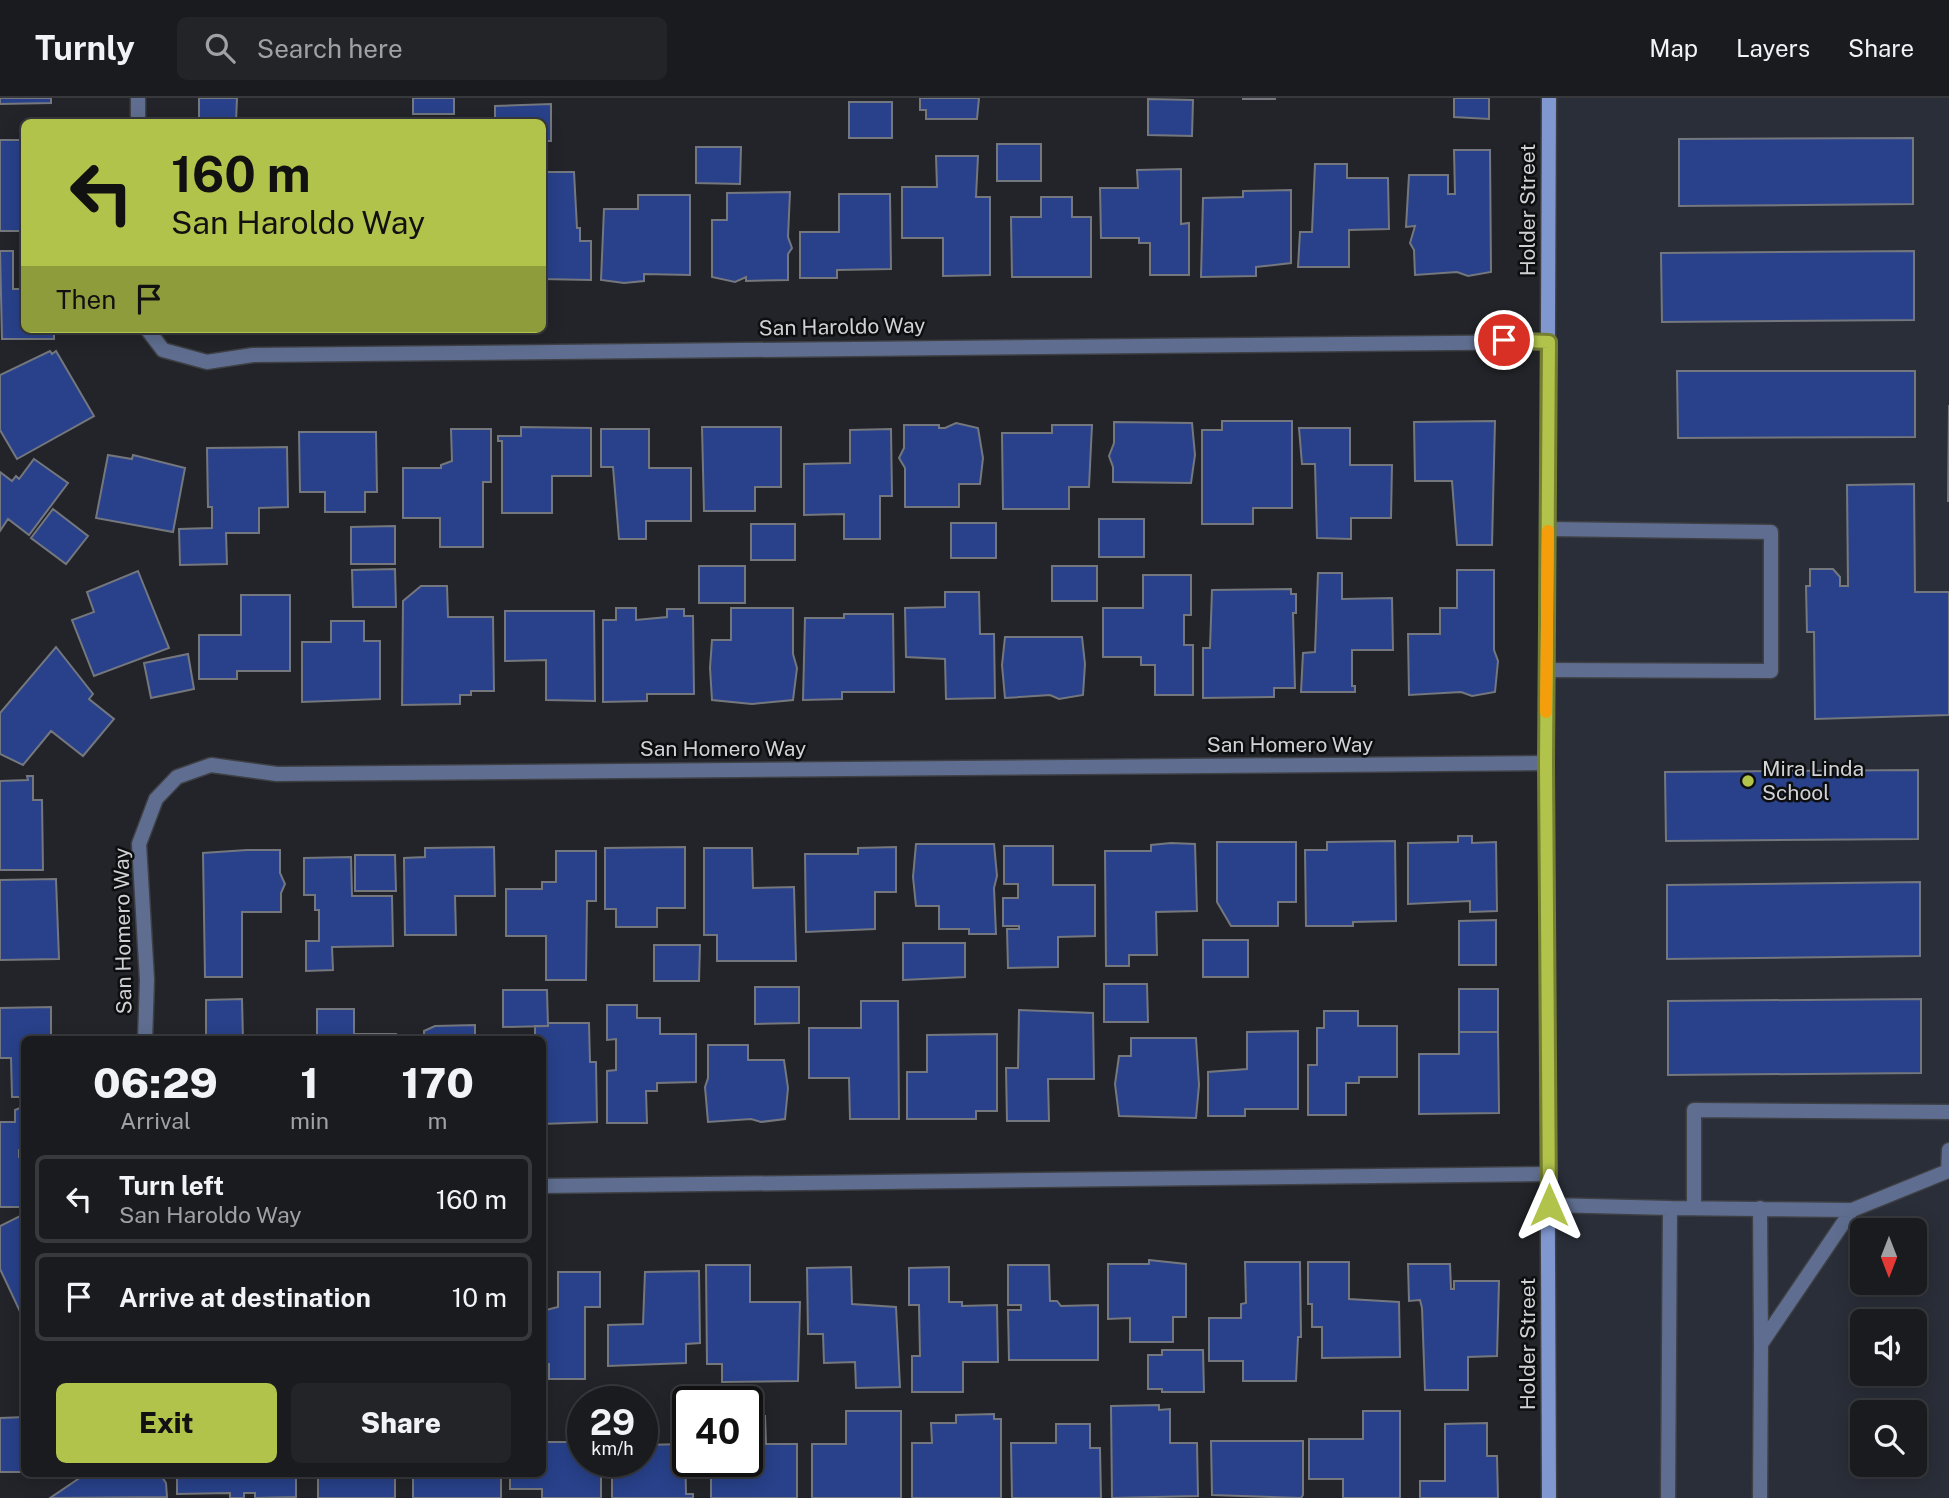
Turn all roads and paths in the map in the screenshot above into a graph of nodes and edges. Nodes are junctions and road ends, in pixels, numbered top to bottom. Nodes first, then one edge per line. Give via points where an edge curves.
1 (138, 98) edge
2 (1549, 98) edge
3 (138, 119) edge
4 (150, 333) edge
5 (1549, 342) junction
6 (1548, 528) junction
7 (1546, 670) junction
8 (1546, 764) junction
9 (145, 1036) edge
10 (1949, 1112) edge
11 (1949, 1150) edge
12 (1549, 1174) junction
13 (546, 1186) edge
14 (1549, 1205) junction
15 (1670, 1208) junction
16 (1694, 1208) junction
17 (1760, 1208) junction
18 (1852, 1210) junction
19 (1761, 1344) junction
20 (1549, 1498) edge
21 (1668, 1498) edge
22 (1760, 1498) edge

1 - 3 street
2 - 5 street, Holder Street
4 - 5 street, San Haroldo Way via 163,349 207,362 253,355
5 - 6 street, Holder Street
6 - 7 street, Holder Street
6 - 7 street via 1771,532 1771,671
7 - 8 street, Holder Street
8 - 9 street, San Homero Way via 277,774 211,765 177,777 156,799 139,844 147,979
8 - 12 street, Holder Street
10 - 16 street via 1694,1110
11 - 18 street via 1948,1171
12 - 13 street
12 - 14 street, Holder Street
14 - 15 street
14 - 20 street, Holder Street
15 - 16 street
15 - 21 street
16 - 17 street
17 - 18 street
17 - 19 street
18 - 19 street
19 - 22 street

